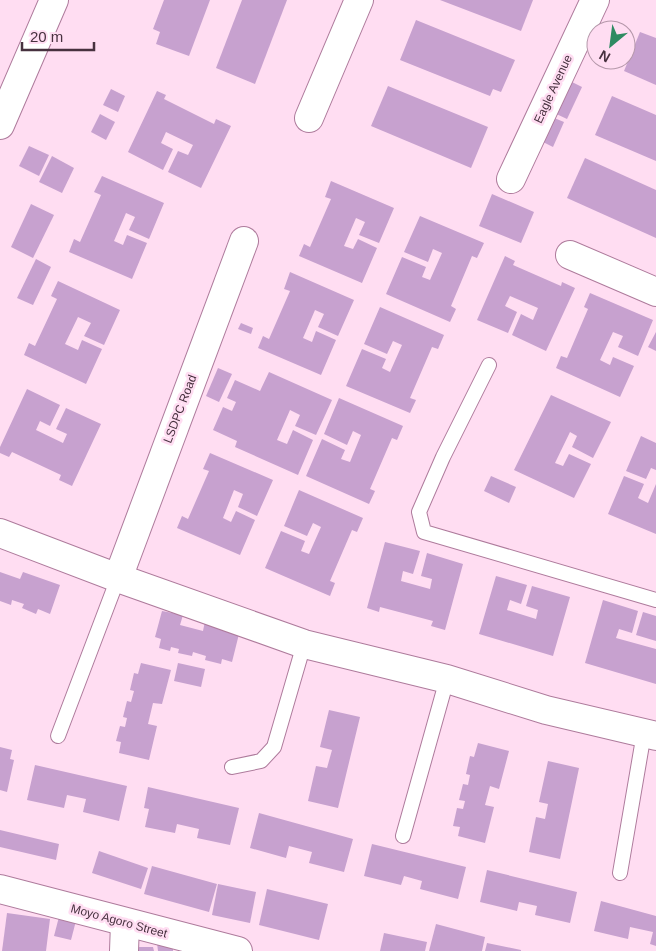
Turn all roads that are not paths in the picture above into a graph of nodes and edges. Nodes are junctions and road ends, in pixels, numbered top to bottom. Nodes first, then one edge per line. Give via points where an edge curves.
1 (54, 0) edge
2 (359, 0) edge
3 (595, 0) edge
4 (309, 118) dead end
5 (0, 125) edge
6 (511, 179) dead end
7 (244, 241) dead end
8 (570, 255) dead end
9 (656, 292) edge
10 (489, 365) dead end
11 (0, 532) edge
12 (118, 578) junction
13 (656, 600) edge
14 (304, 644) junction
15 (447, 679) junction
16 (650, 734) edge
17 (58, 736) dead end
18 (232, 767) dead end
19 (403, 836) dead end
20 (620, 873) dead end
21 (0, 889) edge
22 (125, 923) junction
23 (124, 951) edge
24 (238, 951) edge

1 - 5 street
2 - 4 street
3 - 6 street, Eagle Avenue
7 - 12 street, LSDPC Road
8 - 9 street
10 - 13 lane via 419,512 424,532
11 - 12 street
12 - 14 street
12 - 17 lane
14 - 15 street
14 - 18 lane via 274,746 261,761
15 - 16 street via 546,710
15 - 19 lane
16 - 20 lane
21 - 22 street, Moyo Agoro Street
22 - 23 street
22 - 24 street, Moyo Agoro Street

